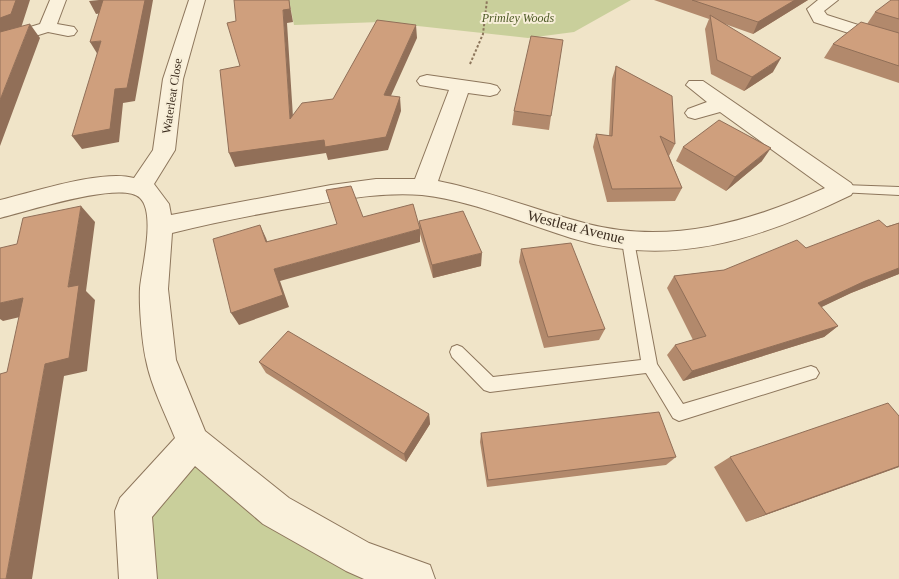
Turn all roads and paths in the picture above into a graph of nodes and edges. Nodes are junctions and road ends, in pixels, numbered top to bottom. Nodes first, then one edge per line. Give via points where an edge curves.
1 (58, 0) edge
2 (197, 0) edge
3 (486, 0) edge
4 (830, 0) edge
5 (48, 28) junction
6 (68, 31) dead end
7 (0, 42) edge
8 (899, 44) edge
9 (427, 80) dead end
10 (696, 85) dead end
11 (460, 86) junction
12 (490, 90) dead end
13 (722, 104) junction
14 (695, 113) dead end
15 (140, 187) junction
16 (424, 187) junction
17 (843, 189) junction
18 (899, 192) edge
19 (0, 209) edge
20 (160, 227) junction
21 (628, 241) junction
22 (457, 352) dead end
23 (650, 366) junction
24 (811, 374) dead end
25 (193, 443) junction
26 (138, 579) edge
27 (416, 579) edge

1 - 5 street
2 - 15 street, Waterleat Close via 173,79 164,150
3 - 11 path via 483,34
4 - 8 street via 815,9 820,18
5 - 6 street
5 - 7 street
9 - 11 street
10 - 13 street
11 - 12 street
11 - 16 street
13 - 14 street
13 - 17 street
15 - 19 street via 99,185
15 - 20 street via 153,195
16 - 20 street, Westleat Avenue via 396,186 324,195 214,213
16 - 21 street, Westleat Avenue via 465,196 595,236
17 - 18 lane
17 - 21 street, Westleat Avenue via 765,223 714,237 657,243
20 - 25 street via 154,289 161,360
21 - 23 lane
22 - 23 lane via 490,386
23 - 24 lane via 679,413
25 - 26 street via 134,511
25 - 27 street via 276,511 359,558

